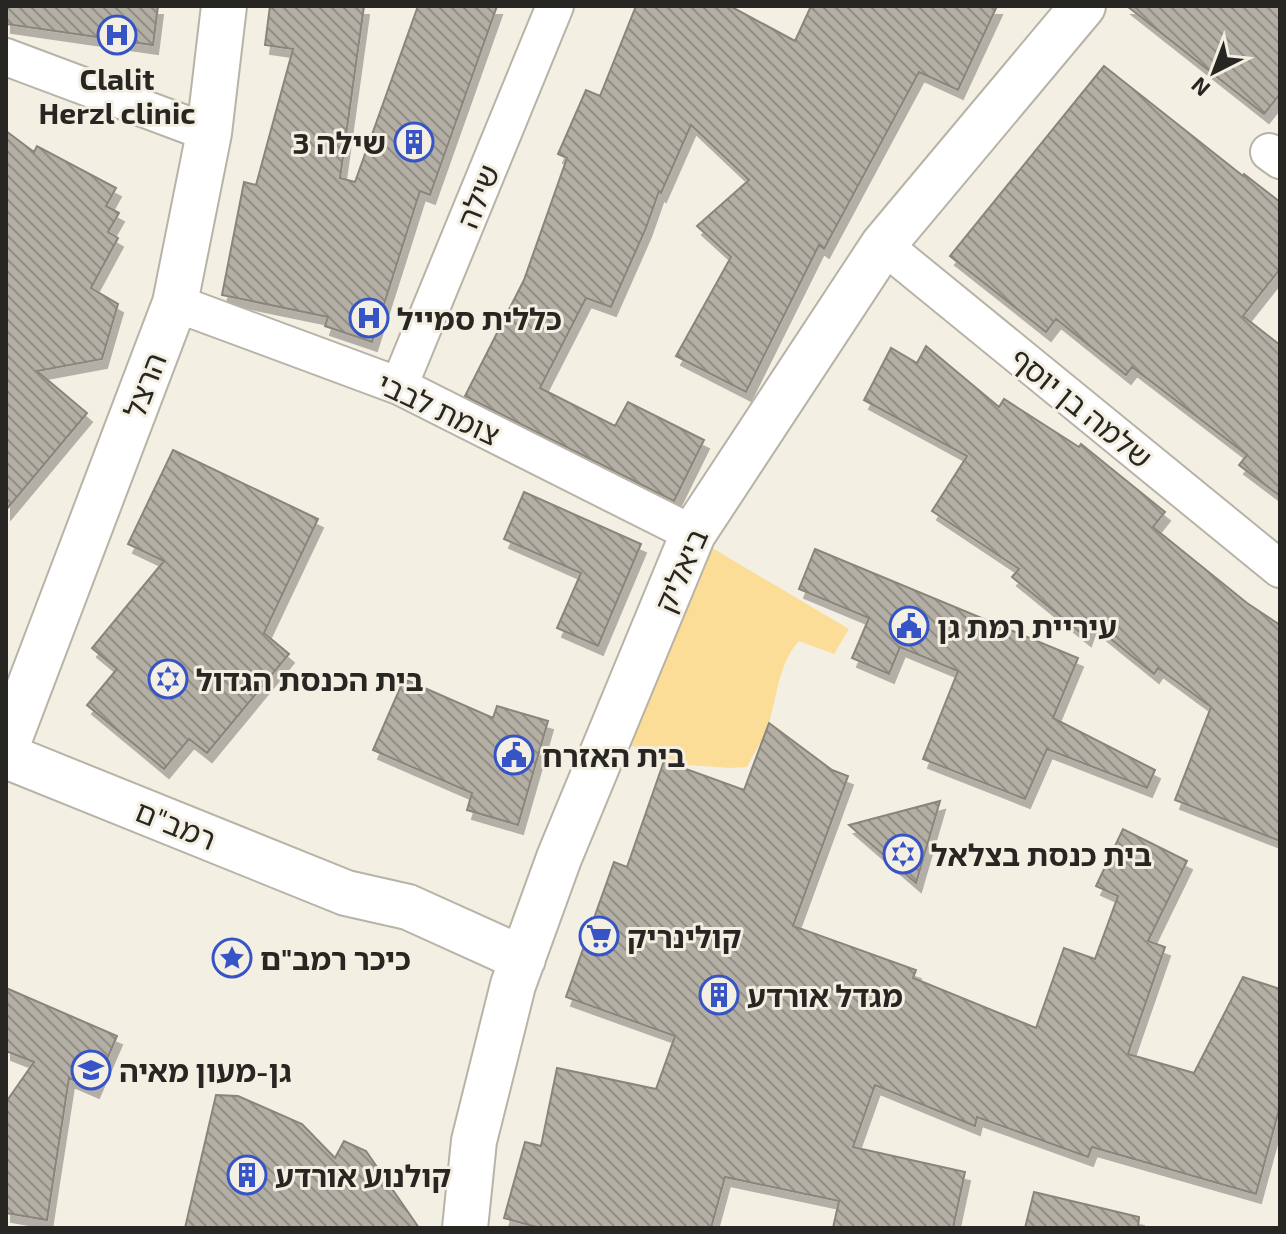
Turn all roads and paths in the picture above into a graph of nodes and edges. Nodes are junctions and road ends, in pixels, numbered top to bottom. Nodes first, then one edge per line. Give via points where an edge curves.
1 (224, 6) edge
2 (555, 6) edge
3 (1083, 6) edge
4 (6, 57) edge
5 (209, 133) junction
6 (883, 245) junction
7 (175, 303) junction
8 (399, 386) junction
9 (693, 534) junction
10 (1280, 569) edge
11 (6, 748) edge
12 (6, 756) edge
13 (518, 972) junction
14 (465, 1228) edge

1 - 5 street, הרצל
2 - 8 street, שילה
3 - 6 street, ביאליק
4 - 5 street
5 - 7 street, הרצל
6 - 9 street, ביאליק
6 - 10 street, שלמה בן יוסף
7 - 8 street, צומת לבבי
7 - 11 street, הרצל
8 - 9 street, צומת לבבי
9 - 13 street, ביאליק via 559,858
12 - 13 street, רמב"ם via 346,893 401,930
13 - 14 street, ביאליק via 474,1141

